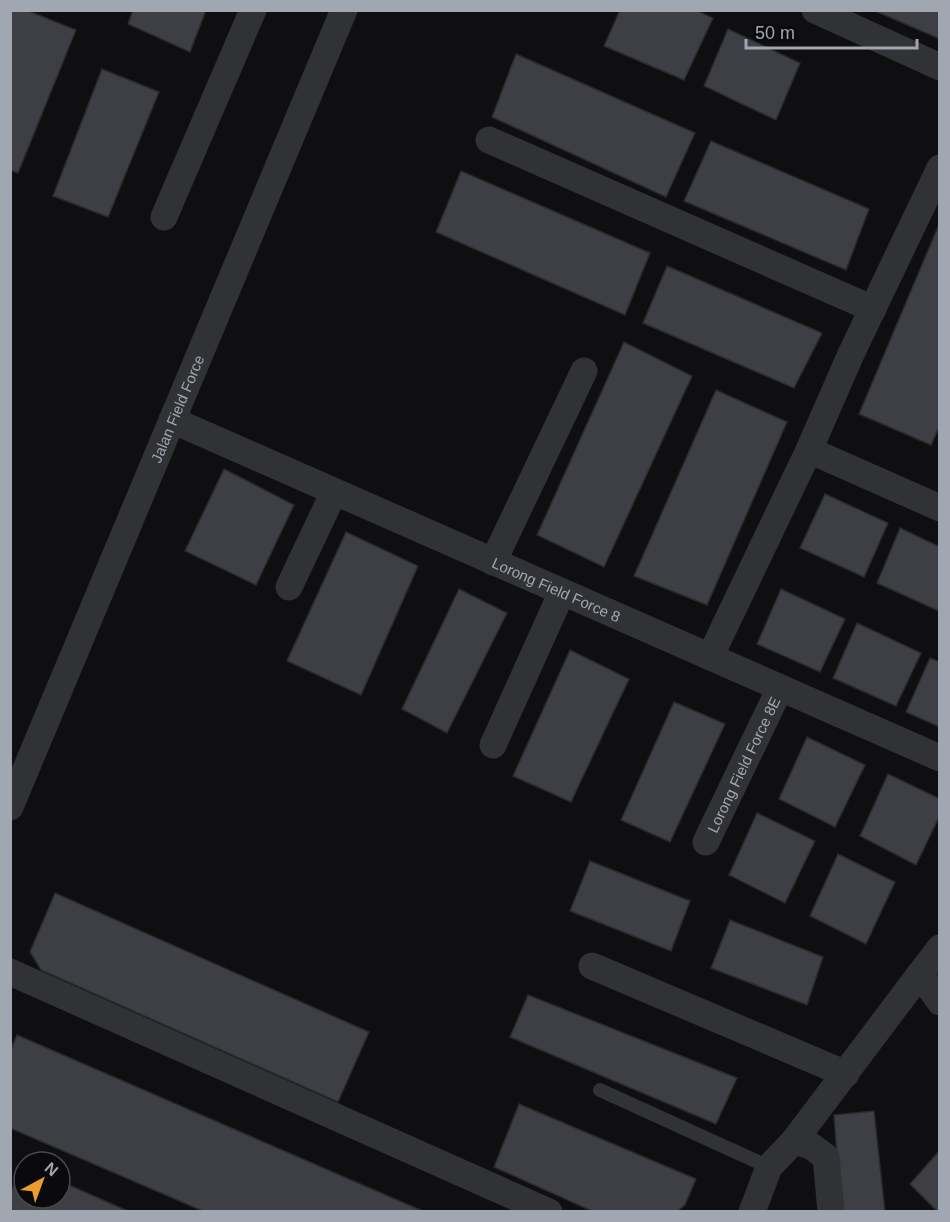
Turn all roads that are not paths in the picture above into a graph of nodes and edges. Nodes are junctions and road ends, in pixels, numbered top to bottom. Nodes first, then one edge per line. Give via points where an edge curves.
1 (253, 10) edge
2 (344, 10) edge
3 (815, 10) edge
4 (939, 67) edge
5 (489, 140) dead end
6 (939, 168) edge
7 (164, 218) dead end
8 (873, 309) junction
9 (584, 370) dead end
10 (172, 420) junction
11 (810, 450) junction
12 (334, 492) junction
13 (939, 508) edge
14 (493, 562) junction
15 (289, 587) dead end
16 (562, 592) junction
17 (710, 657) junction
18 (780, 688) junction
19 (493, 746) dead end
20 (939, 759) edge
21 (10, 807) edge
22 (706, 842) dead end
23 (939, 948) edge
24 (592, 966) dead end
25 (10, 972) edge
26 (920, 974) junction
27 (939, 1002) edge
28 (846, 1074) junction
29 (600, 1090) dead end
30 (794, 1142) junction
31 (769, 1167) junction
32 (549, 1212) edge
33 (752, 1212) edge
34 (831, 1212) edge

1 - 7 street
2 - 10 street, Jalan Field Force
3 - 4 street
5 - 8 street
6 - 8 street
8 - 11 street
9 - 14 street
10 - 12 street, Lorong Field Force 8
10 - 21 street, Jalan Field Force
11 - 13 street
11 - 17 street
12 - 14 street, Lorong Field Force 8
12 - 15 street
14 - 16 street, Lorong Field Force 8
16 - 17 street, Lorong Field Force 8
16 - 19 street
17 - 18 street, Lorong Field Force 8
18 - 20 street, Lorong Field Force 8
18 - 22 street, Lorong Field Force 8E
23 - 26 street
24 - 28 street
25 - 32 street
26 - 27 street
26 - 28 street
28 - 30 street
29 - 31 lane
30 - 31 street
30 - 34 street via 811,1146 826,1157
31 - 33 street

